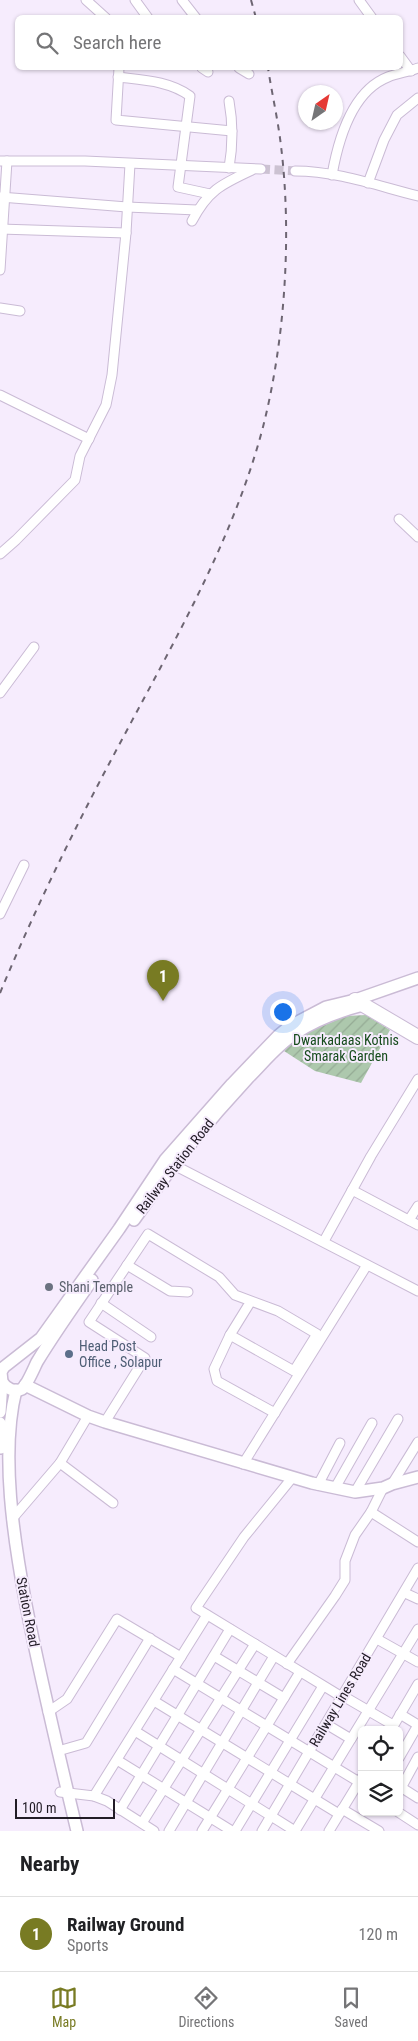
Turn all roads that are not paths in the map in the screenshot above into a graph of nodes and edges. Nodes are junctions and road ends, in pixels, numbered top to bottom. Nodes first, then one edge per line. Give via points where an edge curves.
1 (86, 0) edge
2 (135, 0) edge
3 (182, 0) edge
4 (359, 0) edge
5 (103, 15) edge
6 (146, 15) edge
7 (194, 15) edge
8 (370, 15) edge
9 (403, 59) edge
10 (415, 69) edge
11 (119, 70) edge
12 (242, 70) edge
13 (249, 74) dead end
14 (118, 77) junction
15 (418, 98) edge
16 (229, 101) dead end
17 (186, 126) junction
18 (232, 131) junction
19 (4, 161) edge
20 (130, 164) junction
21 (180, 166) junction
22 (229, 168) junction
23 (295, 171) tunnel mouth
24 (332, 175) junction
25 (368, 184) junction
26 (210, 194) junction
27 (418, 196) edge
28 (2, 198) edge
29 (127, 207) junction
30 (197, 210) junction
31 (192, 221) dead end
32 (1, 229) edge
33 (126, 233) junction
34 (0, 260) edge
35 (0, 270) edge
36 (0, 308) edge
37 (20, 311) dead end
38 (0, 395) edge
39 (89, 439) junction
40 (399, 519) dead end
41 (418, 537) edge
42 (0, 554) edge
43 (34, 647) dead end
44 (0, 693) edge
45 (24, 865) dead end
46 (0, 914) edge
47 (418, 978) edge
48 (418, 986) edge
49 (360, 1003) junction
50 (418, 1036) edge
51 (418, 1079) edge
52 (169, 1162) junction
53 (352, 1190) junction
54 (418, 1206) edge
55 (409, 1220) junction
56 (418, 1225) edge
57 (324, 1242) junction
58 (127, 1265) junction
59 (367, 1265) junction
60 (418, 1291) edge
61 (188, 1292) dead end
62 (251, 1301) junction
63 (101, 1303) junction
64 (230, 1335) junction
65 (152, 1337) dead end
66 (12, 1362) junction
67 (2, 1382) junction
68 (24, 1384) junction
69 (0, 1412) edge
70 (275, 1413) junction
71 (88, 1416) junction
72 (398, 1419) dead end
73 (105, 1422) junction
74 (0, 1423) edge
75 (372, 1423) dead end
76 (418, 1442) edge
77 (340, 1443) dead end
78 (60, 1463) junction
79 (243, 1464) junction
80 (418, 1477) edge
81 (292, 1478) junction
82 (318, 1485) junction
83 (387, 1486) junction
84 (335, 1488) junction
85 (355, 1492) junction
86 (113, 1503) dead end
87 (371, 1512) junction
88 (12, 1519) junction
89 (418, 1542) edge
90 (418, 1568) edge
91 (405, 1593) junction
92 (418, 1599) edge
93 (207, 1615) junction
94 (230, 1629) junction
95 (418, 1629) edge
96 (150, 1638) junction
97 (377, 1639) junction
98 (255, 1644) junction
99 (403, 1654) junction
100 (214, 1656) junction
101 (274, 1656) junction
102 (181, 1657) junction
103 (418, 1662) edge
104 (287, 1664) junction
105 (173, 1669) junction
106 (238, 1670) junction
107 (300, 1672) junction
108 (258, 1682) junction
109 (198, 1683) junction
110 (418, 1684) edge
111 (323, 1686) junction
112 (222, 1697) junction
113 (342, 1697) junction
114 (284, 1698) junction
115 (154, 1701) junction
116 (242, 1710) junction
117 (368, 1711) junction
118 (48, 1712) junction
119 (400, 1714) junction
120 (178, 1715) junction
121 (326, 1724) junction
122 (418, 1725) edge
123 (266, 1726) junction
124 (389, 1726) edge
125 (393, 1726) edge
126 (201, 1729) junction
127 (135, 1731) junction
128 (351, 1739) junction
129 (289, 1741) junction
130 (222, 1742) junction
131 (159, 1746) junction
132 (58, 1751) junction
133 (403, 1751) edge
134 (309, 1753) junction
135 (247, 1757) junction
136 (418, 1757) edge
137 (117, 1760) junction
138 (182, 1760) junction
139 (334, 1768) junction
140 (271, 1771) junction
141 (203, 1773) junction
142 (141, 1775) junction
143 (403, 1782) edge
144 (290, 1783) junction
145 (358, 1784) edge
146 (358, 1786) edge
147 (228, 1788) junction
148 (164, 1789) junction
149 (403, 1789) edge
150 (64, 1793) junction
151 (94, 1796) junction
152 (418, 1798) edge
153 (315, 1799) junction
154 (186, 1803) junction
155 (251, 1804) junction
156 (120, 1810) junction
157 (340, 1812) junction
158 (271, 1815) junction
159 (403, 1815) edge
160 (210, 1818) junction
161 (142, 1823) junction
162 (418, 1825) edge
163 (69, 1831) edge
164 (77, 1831) edge
165 (154, 1831) edge
166 (168, 1831) edge
167 (202, 1831) edge
168 (233, 1831) edge
169 (262, 1831) edge
170 (295, 1831) edge
171 (330, 1831) edge
172 (380, 1831) edge

1 - 5 street
2 - 6 street
3 - 7 street
4 - 8 street
9 - 10 street
10 - 24 street via 386,77 368,91 350,114
11 - 14 street
12 - 13 street
14 - 17 street via 154,81 182,90 190,96
14 - 17 street via 116,120
15 - 25 street via 397,116 384,140
16 - 18 street
17 - 18 street
17 - 21 street
18 - 22 street
19 - 20 street
19 - 28 street
20 - 21 street
20 - 29 street
21 - 22 street
21 - 26 street via 178,187
22 - 26 street via 258,168 220,185
23 - 24 street
24 - 25 street
25 - 27 street
26 - 30 street
28 - 29 street
28 - 32 street
29 - 30 street
29 - 33 street
30 - 31 street
32 - 33 street
32 - 34 street
33 - 39 street via 112,375 106,405
34 - 35 street
36 - 37 street
38 - 39 street
39 - 42 street via 80,456 74,480
40 - 41 street
43 - 44 street
45 - 46 street
47 - 49 main road
48 - 49 main road
49 - 50 highway
49 - 52 main road, Railway Station Road via 326,1007 290,1026 232,1084
51 - 53 street
52 - 57 street
52 - 66 main road, Railway Station Road via 41,1338
52 - 68 main road, Railway Station Road
53 - 55 street
53 - 57 street
54 - 55 street
55 - 56 street
57 - 59 street
58 - 61 street via 170,1291
58 - 62 street via 148,1234 219,1277 235,1295
58 - 63 street
59 - 60 street
59 - 70 street
62 - 64 street
62 - 64 street via 278,1311 317,1334 294,1371
63 - 65 street
63 - 73 street via 89,1322 145,1358
64 - 70 street via 214,1369 217,1381
66 - 67 main road via 2,1370
66 - 68 main road via 23,1365
67 - 68 main road via 9,1389
67 - 69 main road
68 - 71 main road
68 - 88 main road, Station Road via 10,1415 7,1467
70 - 79 street
71 - 73 main road
71 - 78 street
72 - 85 street
73 - 79 main road
74 - 150 main road, Station Road via 10,1555 28,1656
75 - 84 street
76 - 83 street
77 - 82 street
78 - 86 street
78 - 88 street
79 - 81 main road
80 - 83 main road
81 - 82 main road
81 - 93 street via 244,1537 196,1608
82 - 84 main road
83 - 85 main road
83 - 87 street
84 - 85 main road
87 - 89 street
87 - 104 street via 355,1535 345,1561 344,1580
88 - 118 main road, Station Road
90 - 91 street, Railway Lines Road
91 - 92 street
91 - 97 street, Railway Lines Road
93 - 94 street
93 - 102 street
94 - 98 street
94 - 100 street
95 - 99 street
96 - 102 street
96 - 118 street via 117,1619 67,1699
96 - 132 street via 86,1743
97 - 99 street
97 - 113 street, Railway Lines Road
98 - 101 street
98 - 106 street
99 - 103 street
99 - 117 street
100 - 106 street
100 - 109 street
101 - 104 street
101 - 108 street
102 - 105 street
104 - 107 street
105 - 109 street
105 - 115 street
106 - 108 street
106 - 112 street
107 - 111 street
107 - 114 street
108 - 114 street
108 - 116 street
109 - 112 street
109 - 120 street
110 - 119 street
111 - 113 street
111 - 129 street
112 - 116 street
112 - 126 street
113 - 117 street
113 - 121 street, Railway Lines Road
114 - 123 street
115 - 120 street
115 - 127 street
116 - 123 street
116 - 130 street
117 - 124 street
117 - 128 street
118 - 132 main road, Station Road
119 - 122 street
119 - 125 street
120 - 126 street
120 - 131 street
121 - 128 street
121 - 134 street, Railway Lines Road
122 - 133 street
123 - 129 street
123 - 135 street
126 - 130 street
126 - 138 street
127 - 131 street
127 - 137 street
128 - 139 street
129 - 134 street
129 - 140 street
130 - 135 street
130 - 141 street
131 - 138 street
131 - 142 street
132 - 150 main road, Station Road
134 - 139 street
134 - 144 street, Railway Lines Road
135 - 140 street
135 - 147 street
136 - 143 street
137 - 142 street
137 - 151 street
138 - 141 street
138 - 148 street
139 - 145 street
139 - 153 street
140 - 144 street
140 - 155 street
141 - 147 street
141 - 154 street
142 - 148 street
142 - 156 street
144 - 153 street
144 - 158 street, Railway Lines Road
146 - 157 street
147 - 155 street
147 - 160 street
148 - 154 street
148 - 161 street
149 - 152 street
150 - 151 street
150 - 163 main road, Station Road
150 - 164 main road, Station Road
151 - 156 street
153 - 157 street
153 - 170 street
154 - 160 street
154 - 166 street
155 - 158 street
155 - 168 street
156 - 161 street
157 - 171 street
157 - 172 street
158 - 169 street, Railway Lines Road
158 - 170 street
159 - 162 street
160 - 167 street
160 - 168 street
161 - 165 street

